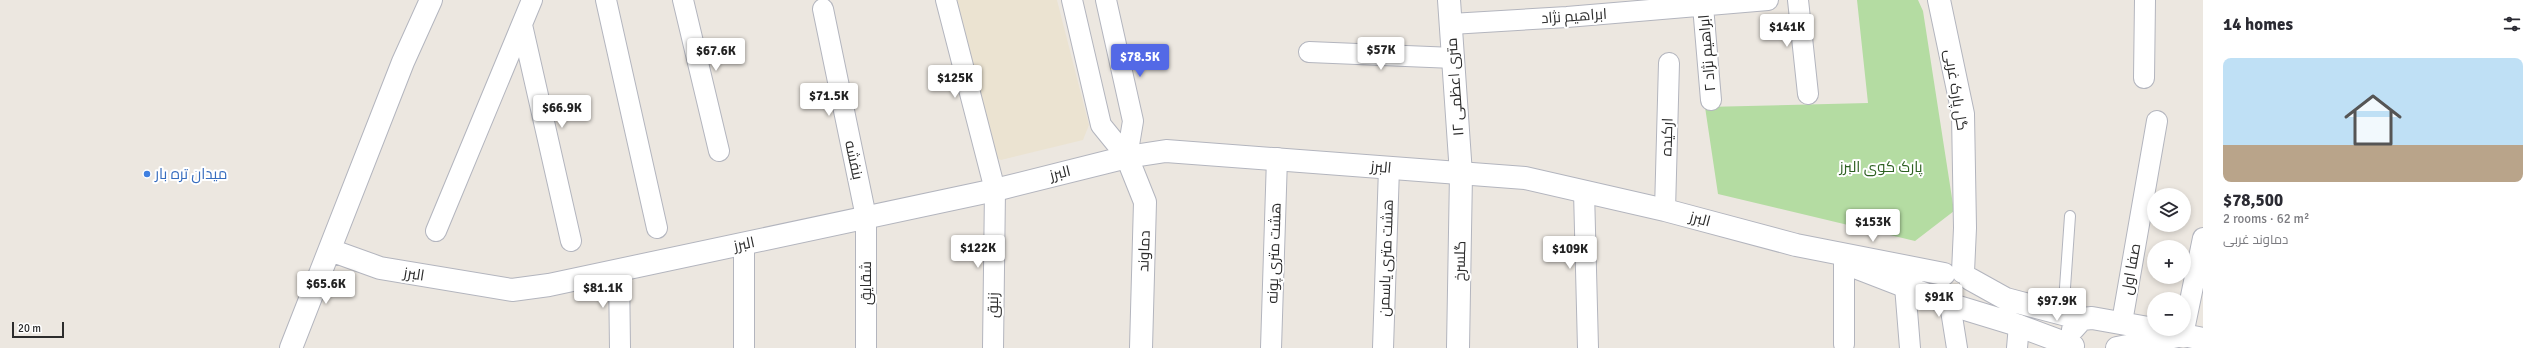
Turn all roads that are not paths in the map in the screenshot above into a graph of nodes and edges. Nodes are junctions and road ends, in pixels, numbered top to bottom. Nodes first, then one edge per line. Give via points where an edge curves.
1 (431, 0) edge
2 (532, 0) edge
3 (606, 0) edge
4 (683, 0) edge
5 (946, 0) edge
6 (1072, 0) edge
7 (1106, 0) edge
8 (1449, 0) edge
9 (1768, 0) edge
10 (1798, 0) edge
11 (1939, 0) edge
12 (2145, 0) edge
13 (1703, 6) junction
14 (823, 9) dead end
15 (1451, 24) junction
16 (522, 25) junction
17 (1309, 52) dead end
18 (1454, 58) junction
19 (1670, 63) dead end
20 (2144, 78) dead end
21 (1808, 94) dead end
22 (1711, 100) dead end
23 (2157, 121) dead end
24 (719, 151) dead end
25 (1127, 157) junction
26 (1277, 158) junction
27 (1388, 168) junction
28 (1461, 174) junction
29 (995, 190) junction
30 (1584, 191) junction
31 (1665, 210) junction
32 (2070, 216) dead end
33 (866, 217) junction
34 (657, 228) dead end
35 (436, 231) dead end
36 (2203, 238) edge
37 (571, 241) dead end
38 (744, 244) junction
39 (1796, 245) junction
40 (330, 250) junction
41 (1844, 262) junction
42 (619, 270) junction
43 (1958, 274) junction
44 (1905, 286) junction
45 (1948, 303) junction
46 (2079, 318) junction
47 (2122, 322) junction
48 (2018, 325) junction
49 (2147, 327) edge
50 (2193, 337) edge
51 (1844, 344) dead end
52 (2074, 347) edge
53 (291, 348) edge
54 (620, 348) edge
55 (744, 348) edge
56 (866, 348) edge
57 (993, 348) edge
58 (1141, 348) edge
59 (1271, 348) edge
60 (1383, 348) edge
61 (1458, 348) edge
62 (1588, 348) edge
63 (1910, 348) edge
64 (1957, 348) edge
65 (2017, 348) edge
66 (2102, 348) edge
67 (2117, 348) edge

1 - 40 main road via 403,62
2 - 16 street
3 - 34 street
4 - 24 street
5 - 29 street, زنبق
6 - 25 street via 1101,125
7 - 25 street via 1133,121
8 - 15 main road, ۱۲ متری اعظمی
9 - 13 street, ابراهیم نژاد
10 - 21 street
11 - 43 main road, گل پارک غربی via 1963,114 1965,228
12 - 20 street
13 - 15 street, ابراهیم نژاد
13 - 22 street, ابراهیم نژاد ۲
14 - 33 street, بنفشه
15 - 18 main road, ۱۲ متری اعظمی
16 - 35 street
16 - 37 street
17 - 18 street
18 - 28 main road, ۱۲ متری اعظمی
19 - 31 street, ارکیده
23 - 47 street, صفا اول
25 - 26 main road, البرز via 1166,150
25 - 29 main road, البرز
25 - 58 main road, دماوند via 1145,202
26 - 27 main road, البرز
26 - 59 street, هشت متری پونه
27 - 28 main road, البرز
27 - 60 street, هشت متری یاسمن
28 - 30 main road, البرز via 1525,178
28 - 61 main road, گلسرخ
29 - 33 main road, البرز
29 - 57 street, زنبق
30 - 31 main road, البرز
30 - 62 street
31 - 39 main road, البرز
32 - 46 lane
33 - 38 main road, البرز
33 - 56 street, شقایق
36 - 50 street
38 - 42 main road, البرز
38 - 55 street
39 - 41 main road, البرز
39 - 43 main road, البرز
40 - 42 main road, البرز via 380,268 512,290
40 - 53 main road
41 - 44 main road, البرز
41 - 51 street
42 - 54 street
43 - 45 main road via 1938,282 1938,292
43 - 45 main road via 1972,289 1969,298 1962,304
43 - 46 main road, البرز via 2006,299
44 - 45 main road, البرز
44 - 63 street
45 - 48 main road, البرز
45 - 64 street
46 - 47 main road, البرز
46 - 52 main road via 2070,336
46 - 66 main road via 2101,323 2107,332 2106,343
47 - 49 main road, البرز
48 - 52 main road, البرز
48 - 65 street
50 - 67 main road

